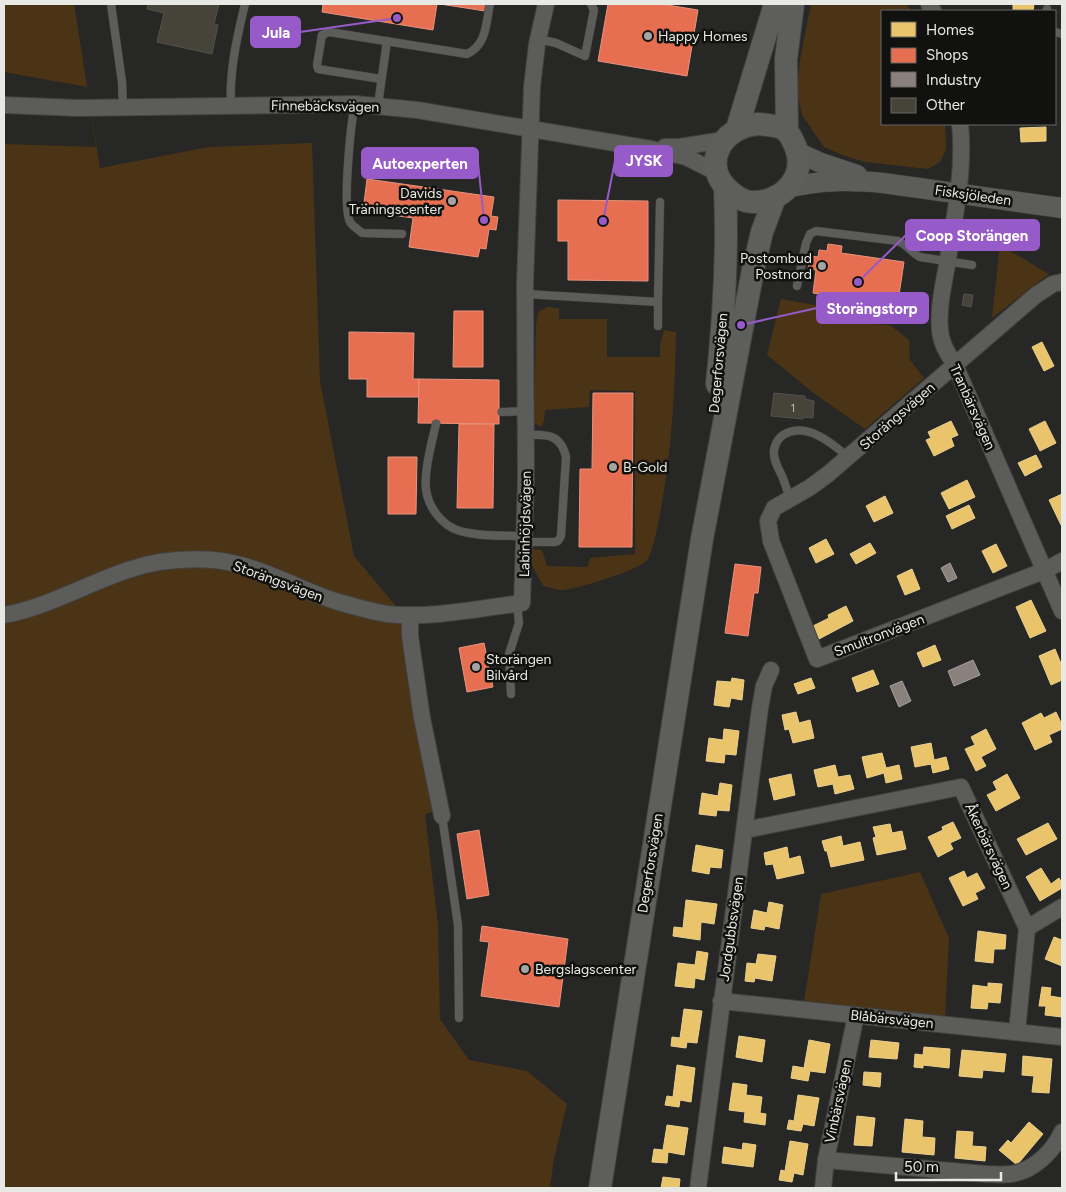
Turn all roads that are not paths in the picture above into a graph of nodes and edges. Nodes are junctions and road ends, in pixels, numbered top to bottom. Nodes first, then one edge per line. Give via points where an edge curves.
1 (111, 4) edge
2 (245, 4) edge
3 (490, 4) edge
4 (546, 4) edge
5 (591, 4) edge
6 (775, 4) edge
7 (793, 4) edge
8 (538, 39) junction
9 (387, 41) junction
10 (381, 79) junction
11 (355, 104) junction
12 (4, 105) edge
13 (378, 105) junction
14 (231, 106) junction
15 (123, 107) junction
16 (960, 125) edge
17 (532, 129) junction
18 (787, 132) junction
19 (730, 135) junction
20 (643, 147) junction
21 (797, 152) junction
22 (721, 180) junction
23 (883, 183) junction
24 (783, 192) junction
25 (959, 193) junction
26 (660, 202) dead end
27 (1062, 208) edge
28 (402, 234) dead end
29 (947, 261) junction
30 (972, 265) dead end
31 (1062, 282) edge
32 (797, 286) dead end
33 (526, 294) junction
34 (658, 302) junction
35 (658, 326) dead end
36 (955, 365) junction
37 (502, 412) dead end
38 (526, 412) junction
39 (436, 424) dead end
40 (526, 434) junction
41 (848, 457) junction
42 (790, 499) junction
43 (774, 508) joint
44 (525, 539) junction
45 (702, 539) junction
46 (1062, 561) edge
47 (1046, 570) junction
48 (517, 603) junction
49 (1062, 611) edge
50 (4, 615) edge
51 (410, 615) junction
52 (771, 670) dead end
53 (511, 694) dead end
54 (442, 816) joint
55 (745, 830) junction
56 (1062, 907) edge
57 (1027, 928) junction
58 (721, 1001) junction
59 (856, 1015) junction
60 (459, 1018) dead end
61 (1016, 1032) junction
62 (1062, 1037) edge
63 (1062, 1132) edge
64 (826, 1160) junction
65 (600, 1188) edge
66 (698, 1188) edge
67 (823, 1188) edge

1 - 15 lane
2 - 14 lane via 230,79
3 - 9 lane via 482,42 467,54
4 - 8 street, Labinhöjdsvägen
5 - 8 lane via 594,10 584,56
6 - 19 main road
7 - 18 main road via 786,59
8 - 17 street, Labinhöjdsvägen via 532,87
9 - 10 lane
9 - 10 lane via 329,32 322,35 317,65 321,71
10 - 13 lane
11 - 13 street, Finnebäcksvägen
11 - 14 street, Finnebäcksvägen
11 - 28 lane via 346,195 350,222 362,233
12 - 15 street, Finnebäcksvägen
13 - 17 street, Finnebäcksvägen
14 - 15 street, Finnebäcksvägen
16 - 25 street, Tranbärsvägen
17 - 20 street, Finnebäcksvägen
17 - 33 street, Labinhöjdsvägen
18 - 19 main road via 775,126 758,124
18 - 21 main road
19 - 20 street, Finnebäcksvägen via 679,147
19 - 22 main road via 719,146 717,154 715,164
20 - 22 street, Finnebäcksvägen via 686,157
21 - 23 street, Fisksjöleden
21 - 24 main road via 799,168
22 - 24 main road via 739,199 750,202 761,202
22 - 45 main road, Degerforsvägen via 726,260 723,327
23 - 24 street, Fisksjöleden via 821,181
23 - 25 street, Fisksjöleden
24 - 45 main road, Degerforsvägen via 762,232 753,270
25 - 27 street, Fisksjöleden
25 - 29 street, Tranbärsvägen
26 - 34 lane
29 - 30 lane
29 - 32 lane via 920,257 907,244 898,241 816,231 810,234 806,243
29 - 36 street, Tranbärsvägen via 940,304 940,331 943,346
31 - 36 street, Storängsvägen via 1036,295
33 - 34 lane
33 - 38 street, Labinhöjdsvägen
34 - 35 lane
36 - 41 street, Storängsvägen
36 - 47 street, Tranbärsvägen
37 - 38 lane
38 - 40 street, Labinhöjdsvägen
39 - 44 lane via 426,488 429,502 442,522 459,531
40 - 44 street, Labinhöjdsvägen
40 - 44 lane via 542,434 556,439 566,457 561,536 554,542
41 - 42 street, Storängsvägen
41 - 42 lane via 833,444 809,432 786,433 774,447 774,456
42 - 43 street, Storängsvägen
43 - 47 street, Smultronvägen via 768,521 771,541 817,660
44 - 48 street, Labinhöjdsvägen via 522,602
45 - 65 main road, Degerforsvägen
46 - 47 street, Smultronvägen
47 - 49 street, Tranbärsvägen
48 - 51 street
48 - 53 lane via 518,623 509,654
50 - 51 street, Storängsvägen via 39,606 130,569 156,563 214,560 254,569 334,601 387,614
51 - 54 street via 421,709
52 - 55 street, Jordgubbsvägen via 760,708
54 - 60 lane via 458,925
55 - 57 street, Åkerbärsvägen via 961,787
55 - 58 street, Jordgubbsvägen
56 - 57 street
57 - 61 street
58 - 59 street, Blåbärsvägen
58 - 66 street, Jordgubbsvägen
59 - 61 street, Blåbärsvägen
59 - 64 street, Vinbärsvägen
61 - 62 street, Blåbärsvägen
63 - 64 street via 1043,1158 1029,1168 1011,1174
64 - 67 street, Vinbärsvägen

